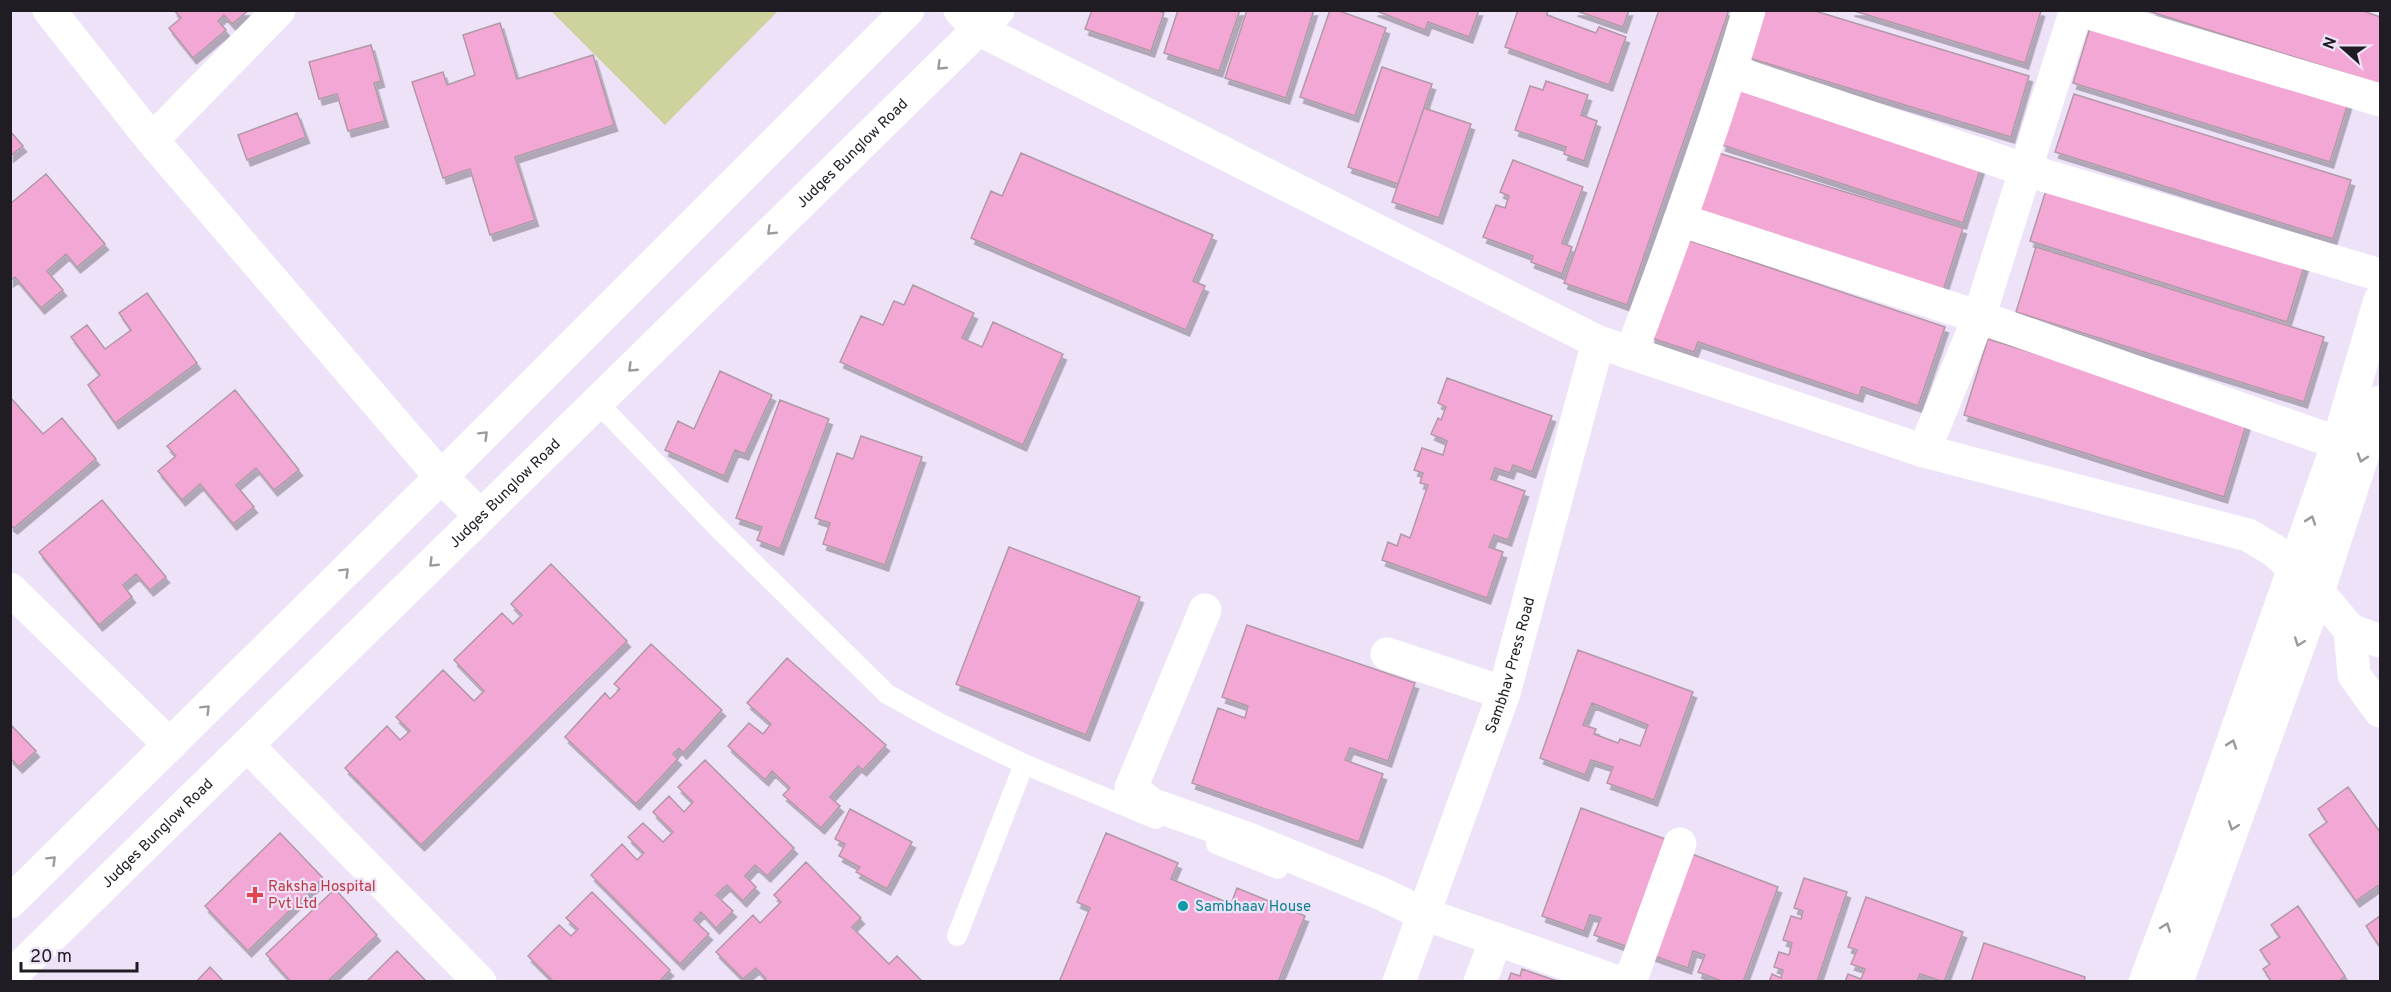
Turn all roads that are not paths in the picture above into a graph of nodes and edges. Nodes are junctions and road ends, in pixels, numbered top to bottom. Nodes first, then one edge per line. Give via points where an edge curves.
1 (49, 10) edge
2 (279, 10) edge
3 (908, 10) edge
4 (1749, 10) edge
5 (2078, 10) edge
6 (979, 17) edge
7 (1731, 71) junction
8 (2380, 99) edge
9 (152, 140) junction
10 (2026, 170) junction
11 (1680, 220) junction
12 (2380, 275) edge
13 (2380, 300) edge
14 (1979, 317) junction
15 (1598, 342) junction
16 (1631, 353) junction
17 (597, 402) junction
18 (2380, 402) edge
19 (2338, 443) junction
20 (1924, 451) junction
21 (441, 477) junction
22 (481, 516) junction
23 (2294, 569) junction
24 (10, 589) edge
25 (2318, 592) junction
26 (1205, 610) dead end
27 (2350, 630) junction
28 (2380, 641) edge
29 (1387, 654) dead end
30 (1504, 693) junction
31 (2380, 711) edge
32 (170, 745) junction
33 (247, 745) junction
34 (1024, 764) junction
35 (1680, 844) dead end
36 (10, 902) edge
37 (1422, 920) junction
38 (957, 936) dead end
39 (1496, 939) junction
40 (10, 977) edge
41 (480, 981) edge
42 (1399, 981) edge
43 (1480, 981) edge
44 (1618, 981) edge
45 (1630, 981) edge
46 (2145, 981) edge
47 (2176, 981) edge

1 - 9 street
2 - 9 street
21 -> 3 street
4 - 7 street
5 - 8 street
5 - 10 street
6 - 15 street
6 -> 17 street, Judges Bunglow Road
7 - 10 street
7 - 11 street
9 - 21 street
10 - 12 street
10 - 14 street
11 - 14 street
11 - 16 street
13 - 19 street
14 - 19 street
14 - 20 street
15 - 16 street
15 - 30 street, Sambhav Press Road
16 - 20 street
17 - 22 street, Judges Bunglow Road
17 - 34 lane via 887,694
18 -> 25 street
23 -> 19 street
20 - 23 street via 2248,535 2275,550
21 - 22 street
32 -> 21 street
22 -> 33 street, Judges Bunglow Road
23 - 25 street
46 -> 23 street
24 - 32 street
25 - 27 street
25 -> 47 street
26 - 37 street via 1131,788 1151,804 1250,839 1380,893
27 - 28 street
27 - 31 street via 2354,675
29 - 30 street
30 - 37 street, Sambhav Press Road
36 -> 32 street
33 - 40 street, Judges Bunglow Road
33 - 41 street
34 - 37 lane
34 - 38 lane
35 - 45 street
37 - 39 street
37 - 42 street, Sambhav Press Road
39 - 43 street
39 - 44 street

